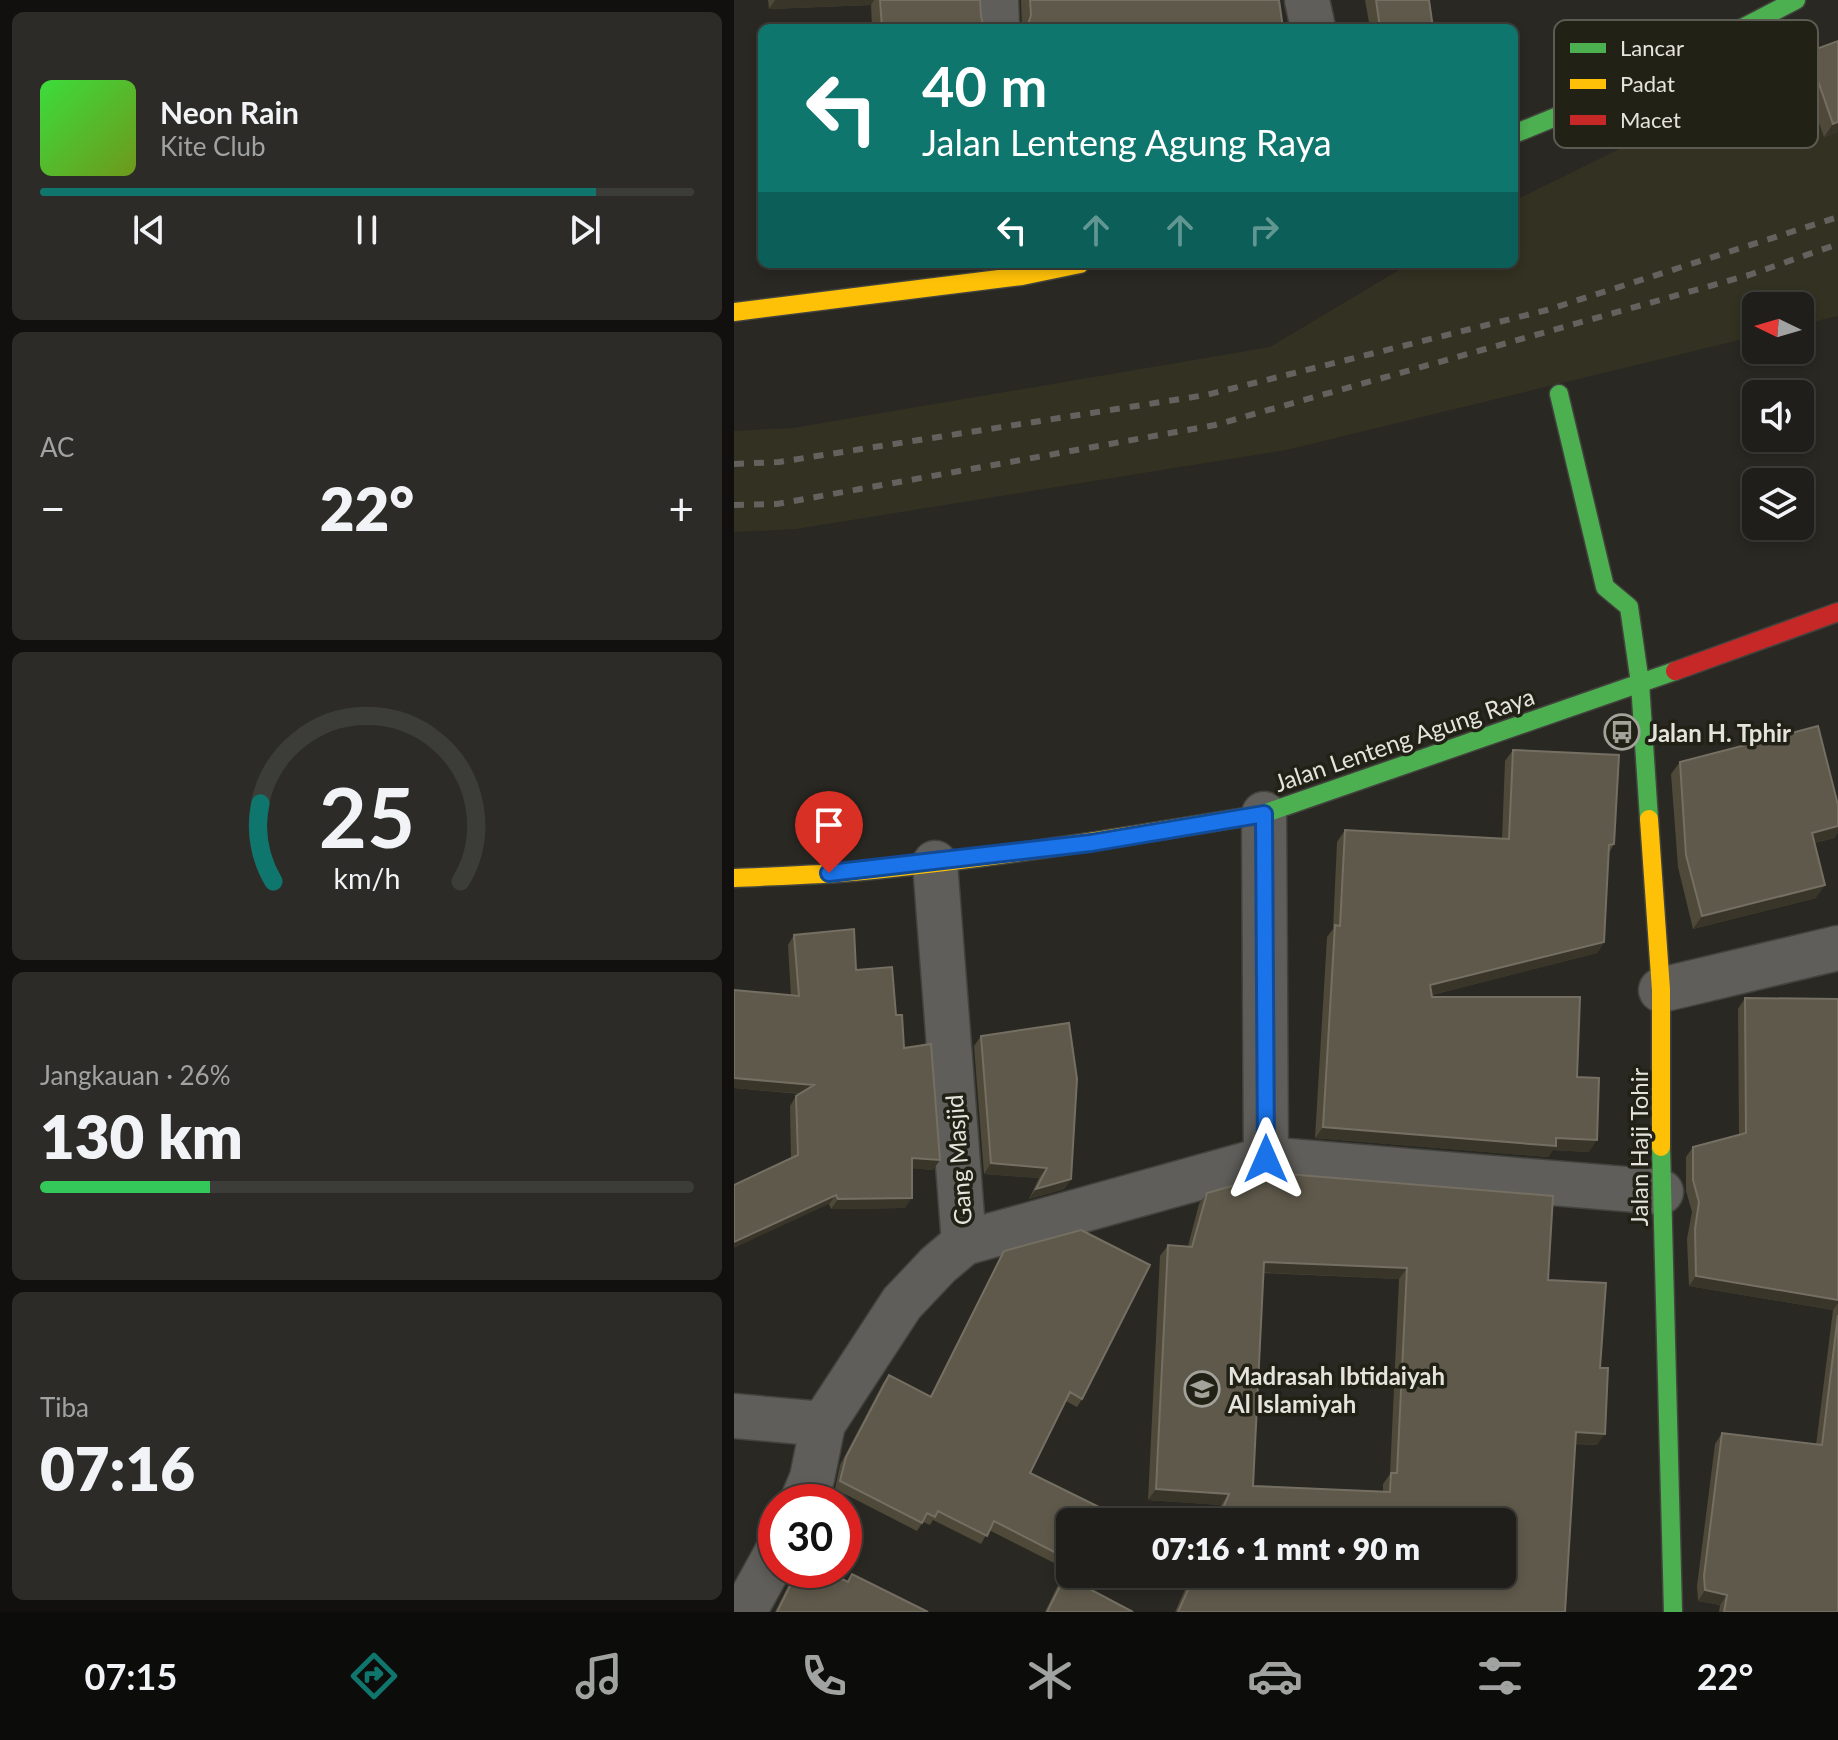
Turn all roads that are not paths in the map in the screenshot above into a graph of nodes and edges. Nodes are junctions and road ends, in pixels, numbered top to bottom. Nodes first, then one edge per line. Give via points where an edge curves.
1 (996, 0) edge
2 (1307, 0) edge
3 (1796, 0) edge
4 (1758, 20) edge
5 (997, 24) edge
6 (1312, 24) edge
7 (1554, 118) edge
8 (1518, 132) edge
9 (1021, 270) edge
10 (734, 312) edge
11 (1559, 394) dead end
12 (1838, 612) edge
13 (1640, 683) junction
14 (1264, 814) junction
15 (935, 863) junction
16 (734, 878) edge
17 (1838, 948) edge
18 (1661, 990) junction
19 (1266, 1159) junction
20 (1661, 1192) junction
21 (964, 1243) junction
22 (734, 1416) edge
23 (823, 1424) junction
24 (810, 1484) edge
25 (758, 1582) edge
26 (742, 1607) edge
27 (1673, 1612) edge

1 - 5 street
2 - 6 street
3 - 4 main road
7 - 8 main road
9 - 10 main road
11 - 13 main road, Jalan Haji Tohir via 1605,587 1629,607
12 - 13 main road, Jalan Lenteng Agung Raya
13 - 14 main road, Jalan Lenteng Agung Raya
13 - 18 main road, Jalan Haji Tohir
14 - 15 main road, Jalan Lenteng Agung Raya
14 - 19 street
15 - 16 main road, Jalan Lenteng Agung Raya
15 - 21 street, Gang Masjid
17 - 18 street
18 - 20 main road, Jalan Haji Tohir
19 - 20 street
19 - 21 street
20 - 27 main road, Jalan Haji Tohir
21 - 23 street, Gang Masjid via 902,1303
22 - 23 street
23 - 24 street, Gang Masjid
25 - 26 street

